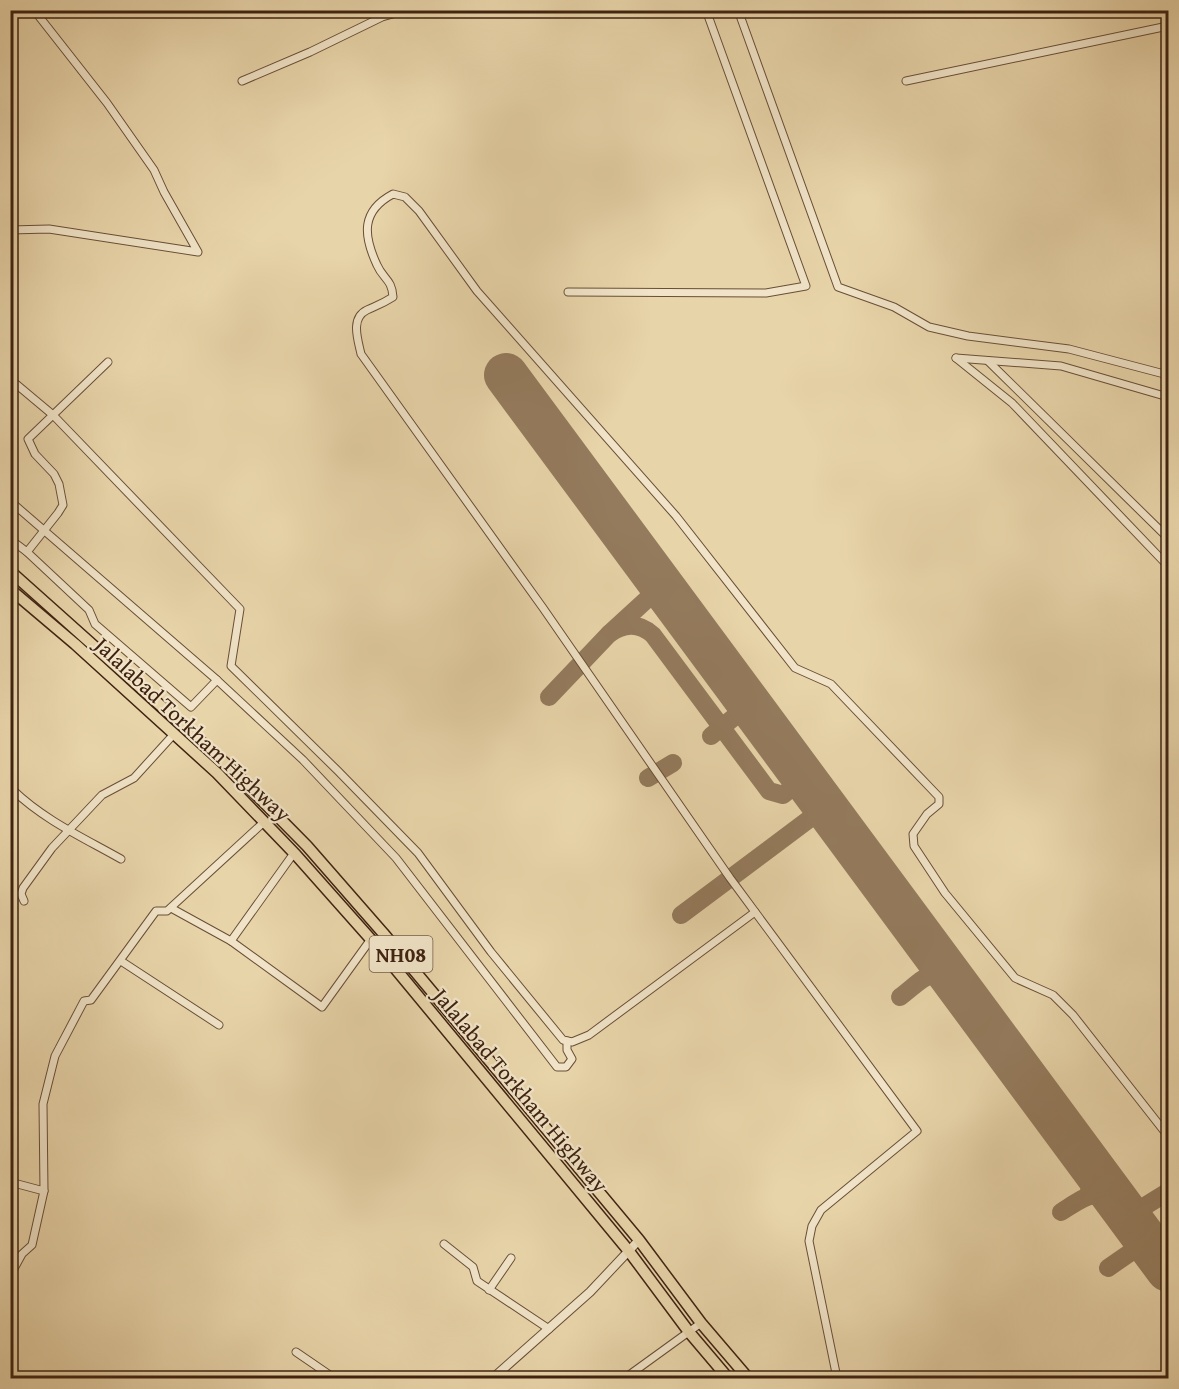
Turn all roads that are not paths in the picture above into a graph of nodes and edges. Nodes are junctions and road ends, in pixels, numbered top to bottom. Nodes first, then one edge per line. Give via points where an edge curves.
1 (34, 10) edge
2 (406, 10) edge
3 (706, 10) edge
4 (738, 10) edge
5 (1168, 26) edge
6 (243, 81) dead end
7 (906, 81) dead end
8 (10, 230) edge
9 (567, 292) dead end
10 (988, 361) junction
11 (108, 362) dead end
12 (1168, 375) edge
13 (10, 379) edge
14 (1168, 397) edge
15 (53, 416) junction
16 (10, 501) edge
17 (44, 531) junction
18 (1168, 537) edge
19 (10, 538) edge
20 (27, 552) junction
21 (1168, 566) edge
22 (10, 571) edge
23 (10, 589) edge
24 (217, 680) junction
25 (174, 734) junction
26 (10, 791) edge
27 (264, 822) junction
28 (69, 830) junction
29 (294, 853) junction
30 (121, 859) dead end
31 (24, 901) dead end
32 (171, 908) junction
33 (755, 912) junction
34 (371, 939) junction
35 (231, 941) junction
36 (121, 961) junction
37 (219, 1025) dead end
38 (567, 1041) junction
39 (1168, 1136) edge
40 (10, 1182) edge
41 (44, 1191) junction
42 (639, 1240) junction
43 (444, 1244) dead end
44 (628, 1250) junction
45 (511, 1258) dead end
46 (10, 1276) edge
47 (489, 1290) junction
48 (701, 1323) junction
49 (549, 1329) junction
50 (689, 1332) junction
51 (296, 1352) dead end
52 (334, 1378) edge
53 (493, 1378) edge
54 (625, 1378) edge
55 (728, 1378) edge
56 (748, 1378) edge
57 (837, 1378) edge

1 - 8 street via 154,170 198,252 49,230
2 - 6 street via 382,17
3 - 9 street via 806,286 766,293
4 - 12 street via 838,287 894,307 929,327 1069,349
5 - 7 street
10 - 14 street via 1069,367
10 - 18 street
10 - 21 street via 956,358 1012,403
11 - 15 street
13 - 15 street
15 - 17 street via 28,439 35,454 54,474 63,505
15 - 38 street via 240,609 231,666 418,853 546,1021
16 - 17 street
17 - 20 street
17 - 24 street
19 - 20 street
20 - 24 street via 89,610 96,624 191,707
22 - 42 highway, NH08 via 226,764 307,846
23 - 25 highway, Jalalabad Torkham Highway / NH08
24 - 38 street via 303,760 396,858 557,1068 566,1067 572,1059
25 - 27 highway, Jalalabad Torkham Highway / NH08
25 - 28 street via 134,778 102,795
26 - 28 street
27 - 29 highway, Jalalabad Torkham Highway / NH08
27 - 32 street
28 - 30 street
28 - 31 street via 22,888
29 - 34 highway, Jalalabad Torkham Highway / NH08
29 - 35 street
32 - 35 street
32 - 36 street via 156,911
33 - 38 street via 589,1035
33 - 39 street via 361,354 357,321 364,310 393,297 393,286 377,266 366,229 378,201 393,194 405,197 419,211 477,291 676,516 795,668 831,684 939,797 939,804 913,834 914,846 945,893 1015,978 1053,995 1073,1015
33 - 57 street via 917,1131 821,1210 812,1226 809,1241
34 - 35 street via 322,1007
34 - 44 highway, Jalalabad Torkham Highway / NH08
36 - 37 street
36 - 41 street via 91,1000 80,1006 55,1056 44,1104
40 - 41 street
41 - 46 street via 32,1245
42 - 44 street
42 - 48 highway, NH08
43 - 47 street via 473,1267 477,1281
44 - 49 street
44 - 50 highway, Jalalabad Torkham Highway / NH08
45 - 47 street
47 - 49 street
48 - 50 street
48 - 56 highway, NH08
49 - 53 street
50 - 54 street
50 - 55 highway, Jalalabad Torkham Highway / NH08
51 - 52 street

